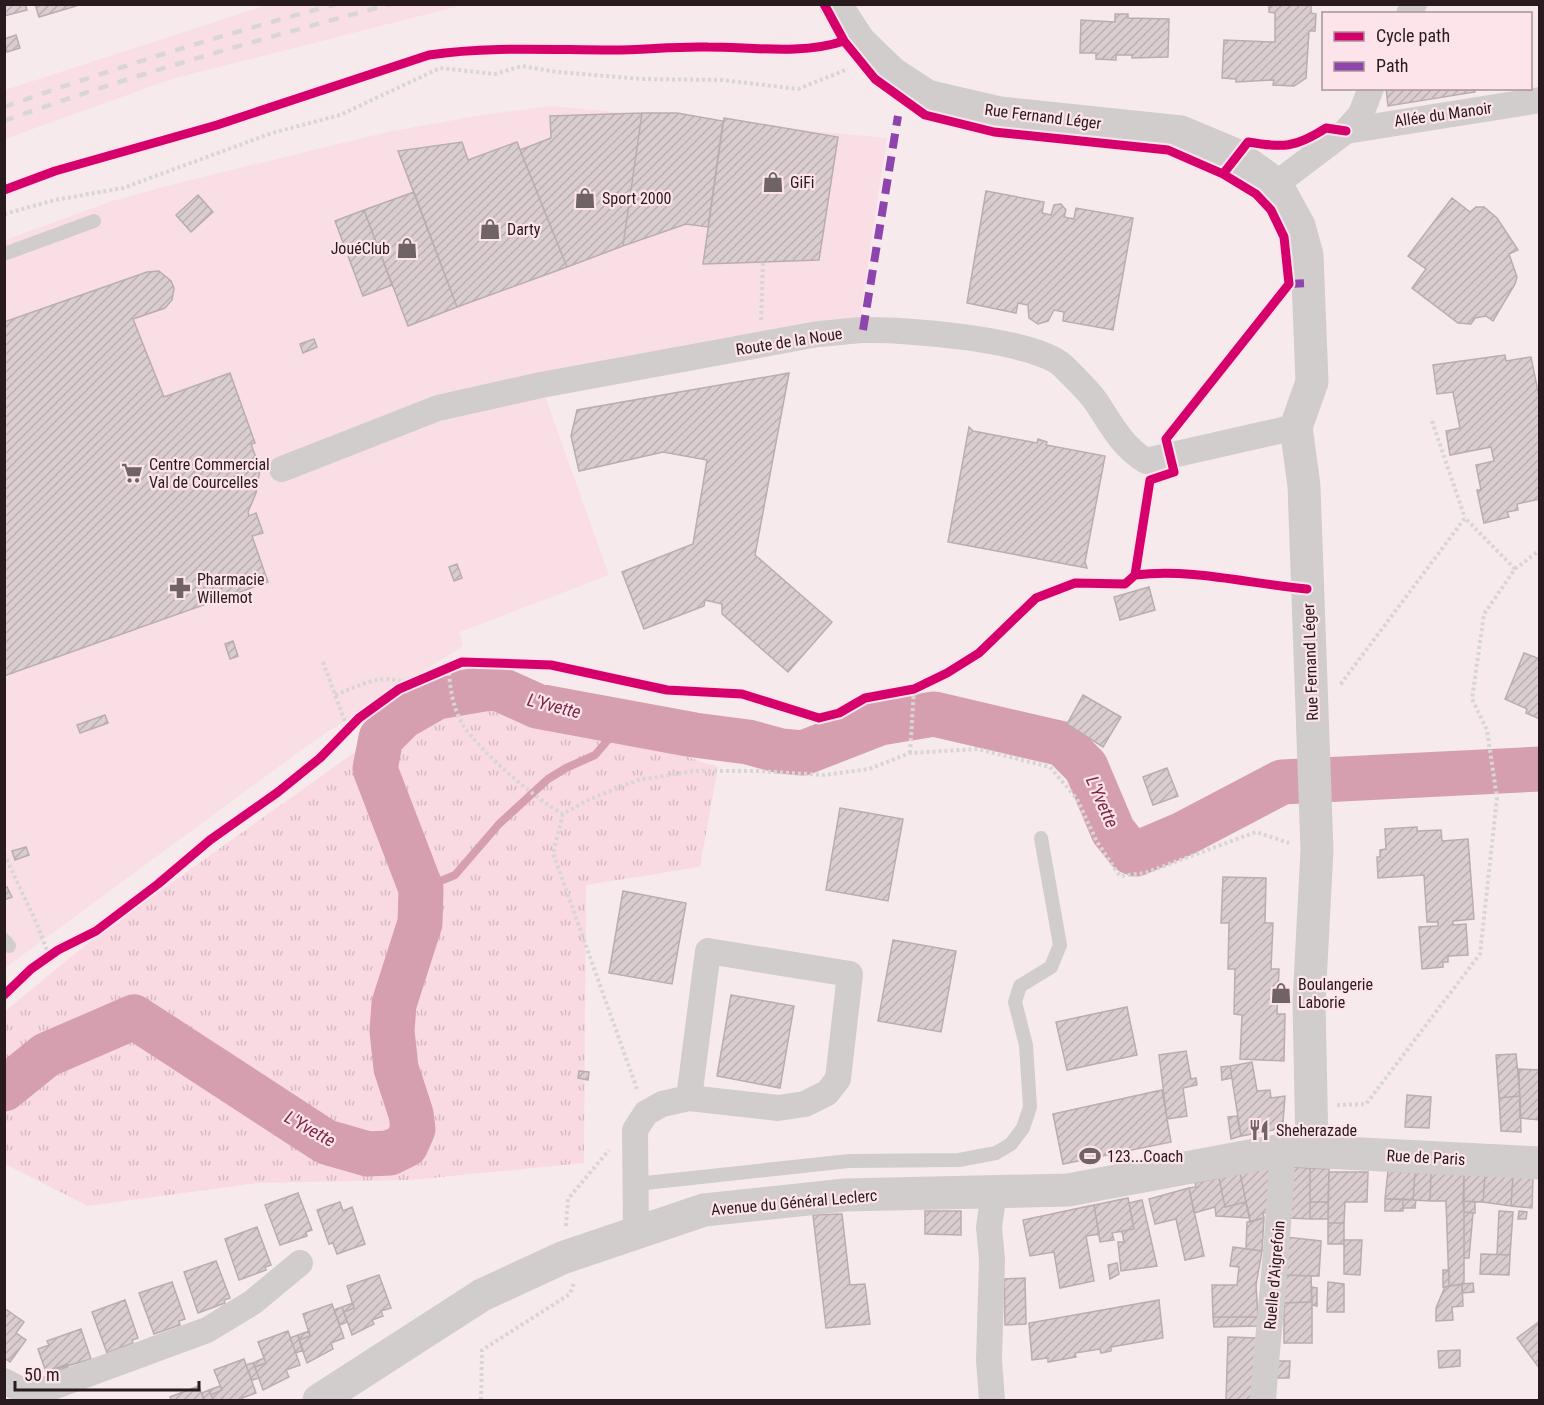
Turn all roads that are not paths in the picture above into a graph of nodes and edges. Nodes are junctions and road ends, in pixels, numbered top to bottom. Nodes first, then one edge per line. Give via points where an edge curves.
1 (835, 4) edge
2 (1370, 90) edge
3 (1539, 100) edge
4 (1346, 131) junction
5 (1276, 184) junction
6 (94, 221) dead end
7 (4, 254) edge
8 (1296, 428) junction
9 (282, 469) dead end
10 (1041, 838) dead end
11 (689, 1098) junction
12 (1297, 1150) junction
13 (1539, 1163) edge
14 (636, 1184) junction
15 (994, 1192) junction
16 (636, 1231) junction
17 (300, 1263) dead end
18 (4, 1381) edge
19 (319, 1401) edge
20 (992, 1401) edge
21 (1263, 1401) edge

1 - 5 street, Rue Fernand Léger via 859,41 892,73 927,96 1000,113 1181,132 1236,155
2 - 4 street via 1361,114
3 - 4 street, Allée du Manoir
4 - 5 street
5 - 8 street, Rue Fernand Léger via 1299,226 1307,255 1312,382
6 - 7 lane
8 - 9 street, Route de la Noue via 1146,461 1130,451 1096,401 1061,364 1020,347 920,333 863,330 818,334 541,384 438,408
8 - 12 street, Rue Fernand Léger via 1304,486 1316,859 1309,1002 1310,1106
10 - 14 lane via 1060,945 1051,967 1020,986 1015,1002 1026,1045 1030,1107 1023,1128 1011,1143 996,1153 959,1160 849,1161
11 - 11 street via 778,1108 805,1104 827,1093 838,1079 850,975 708,951
11 - 14 street via 662,1104 646,1113 635,1130
12 - 13 street, Rue de Paris
12 - 15 street, Avenue du Général Leclerc via 1068,1190
12 - 21 street, Ruelle d'Aigrefoin via 1270,1300
14 - 16 street
15 - 16 street, Avenue du Général Leclerc via 844,1195 704,1210
15 - 20 street via 989,1227
16 - 19 street, Avenue du Général Leclerc via 562,1258 482,1295
17 - 18 street via 253,1302 207,1330 47,1389 23,1391

